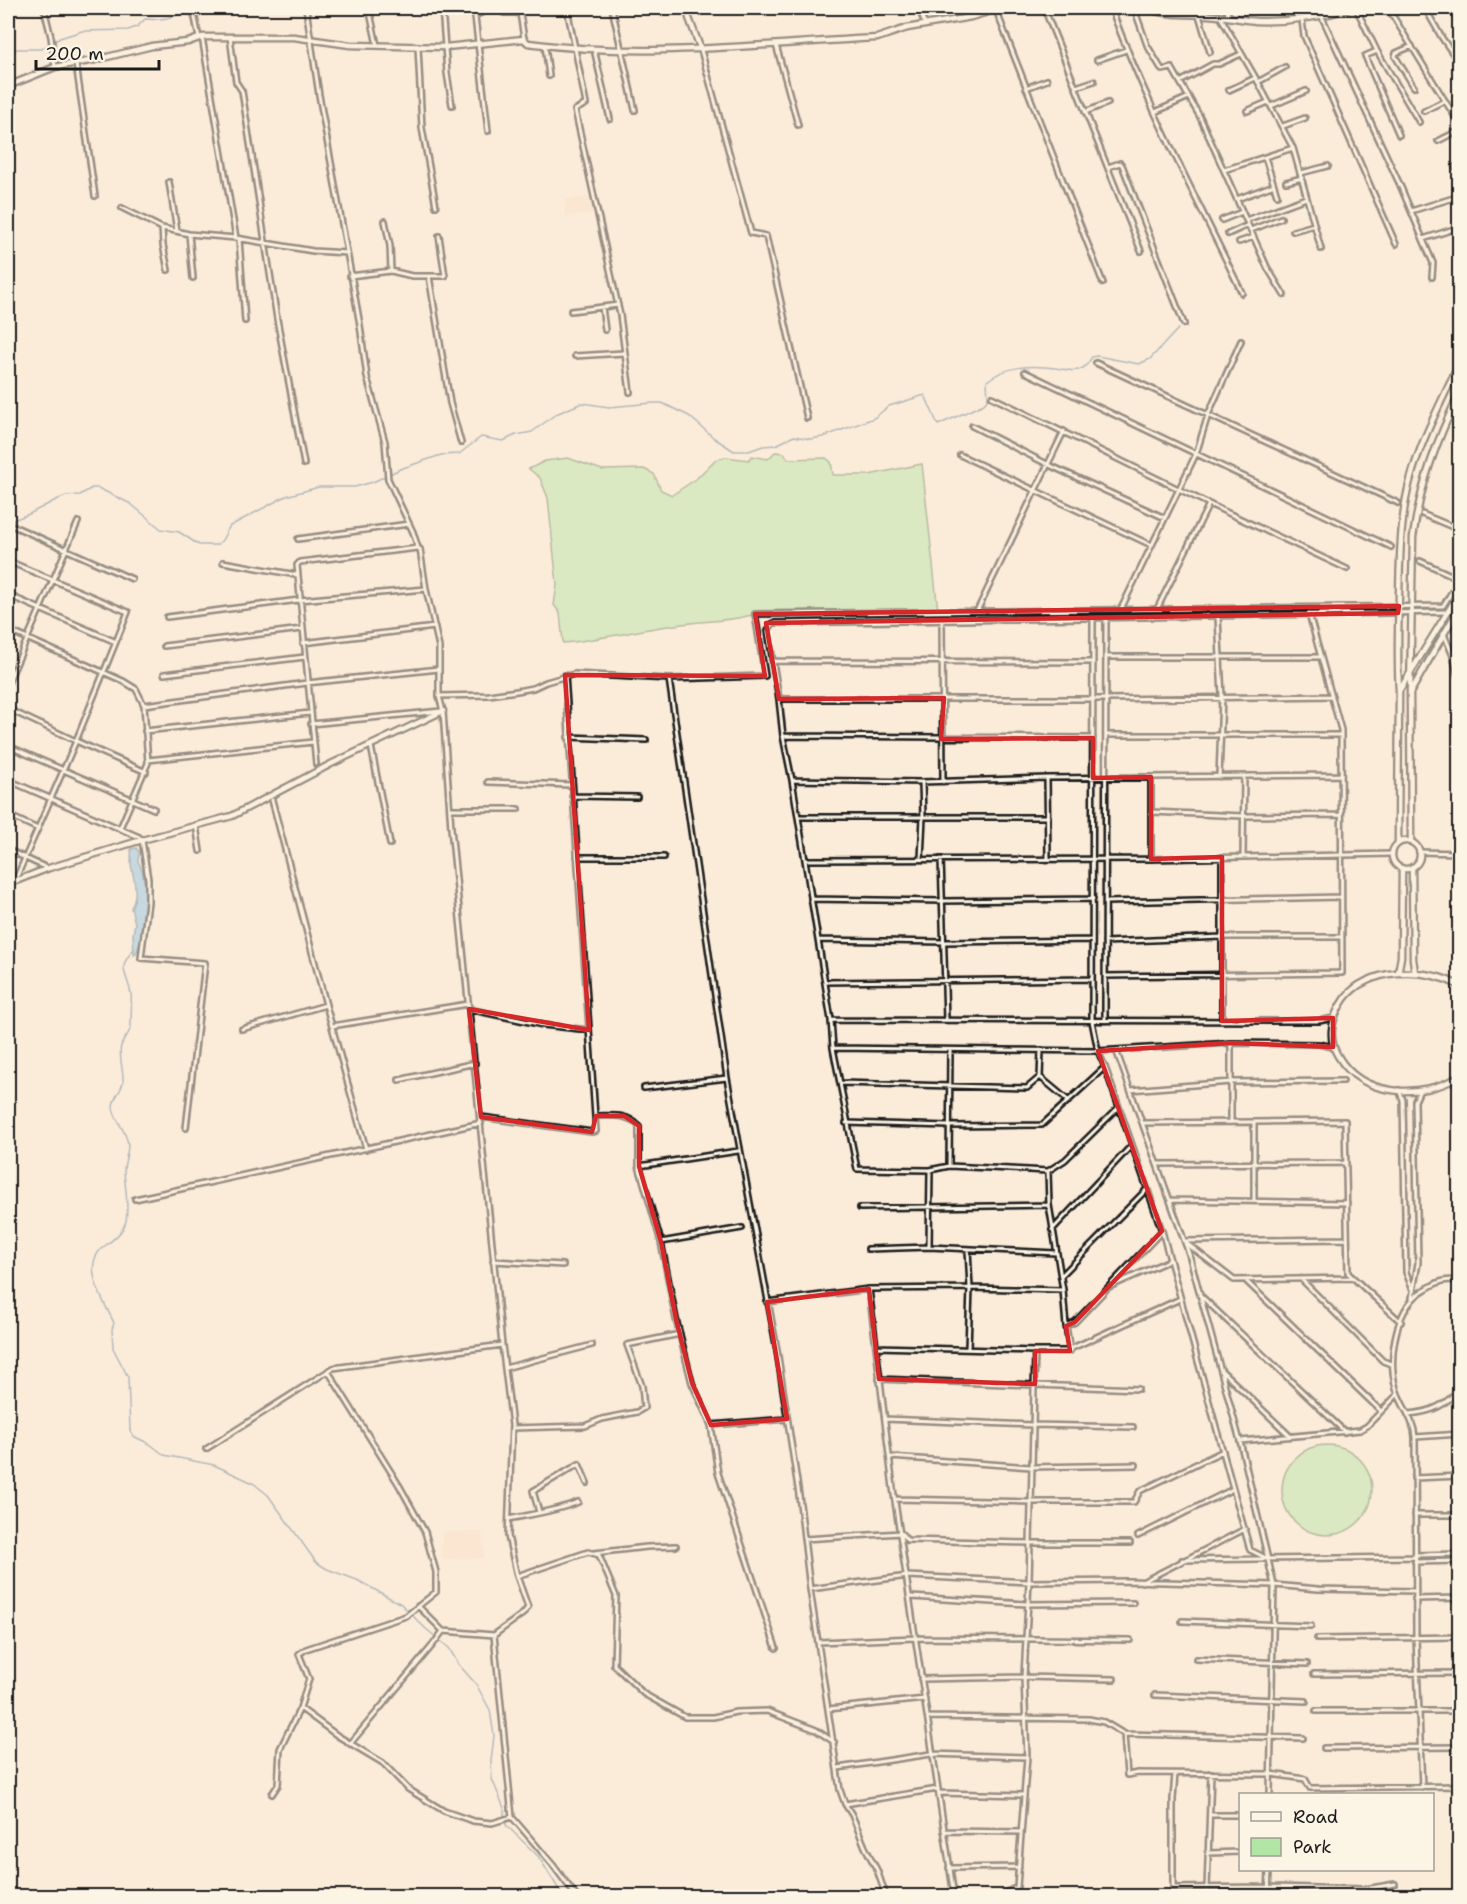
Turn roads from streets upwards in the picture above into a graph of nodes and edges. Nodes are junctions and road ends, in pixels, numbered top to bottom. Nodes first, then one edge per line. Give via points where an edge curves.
1 (44, 8) edge
2 (306, 8) edge
3 (369, 8) edge
4 (442, 8) edge
5 (474, 8) edge
6 (491, 8) edge
7 (503, 8) edge
8 (567, 8) edge
9 (612, 8) edge
10 (688, 8) edge
11 (919, 8) edge
12 (1044, 8) edge
13 (1111, 8) edge
14 (1134, 8) edge
15 (1146, 8) edge
16 (1226, 8) edge
17 (1315, 8) edge
18 (1352, 8) edge
19 (1356, 8) edge
20 (1388, 8) edge
21 (1425, 8) edge
22 (193, 9) edge
23 (998, 9) edge
24 (1199, 15) junction
25 (475, 16) junction
26 (1220, 16) junction
27 (1321, 17) junction
28 (1230, 18) junction
29 (1302, 20) junction
30 (925, 25) junction
31 (201, 37) junction
32 (230, 37) junction
33 (311, 39) junction
34 (524, 39) junction
35 (477, 44) junction
36 (377, 45) junction
37 (545, 45) junction
38 (776, 45) junction
39 (418, 46) junction
40 (1412, 46) junction
41 (446, 47) junction
42 (574, 48) junction
43 (594, 49) junction
44 (621, 50) junction
45 (701, 50) junction
46 (1126, 50) junction
47 (1377, 51) junction
48 (1210, 52) dead end
49 (1241, 54) junction
50 (1097, 60) dead end
51 (75, 62) junction
52 (1460, 64) edge
53 (55, 67) junction
54 (1285, 67) dead end
55 (549, 76) dead end
56 (1255, 78) junction
57 (1047, 80) dead end
58 (1094, 81) dead end
59 (1180, 82) junction
60 (1258, 82) junction
61 (8, 86) edge
62 (1076, 87) junction
63 (1414, 87) dead end
64 (1026, 88) junction
65 (1229, 90) dead end
66 (1306, 91) dead end
67 (1189, 98) junction
68 (1445, 100) junction
69 (1108, 104) dead end
70 (1270, 104) junction
71 (452, 105) dead end
72 (634, 110) dead end
73 (1247, 111) dead end
74 (1424, 111) dead end
75 (1085, 112) junction
76 (1155, 112) junction
77 (1305, 118) dead end
78 (610, 119) dead end
79 (1419, 122) dead end
80 (798, 125) dead end
81 (1460, 125) edge
82 (1283, 126) junction
83 (1460, 130) edge
84 (488, 131) dead end
85 (1399, 135) dead end
86 (1438, 141) dead end
87 (1293, 148) junction
88 (1265, 158) junction
89 (1460, 165) edge
90 (1328, 166) dead end
91 (1108, 167) junction
92 (1455, 167) dead end
93 (1224, 170) junction
94 (1300, 173) junction
95 (1302, 178) junction
96 (169, 182) dead end
97 (1286, 182) dead end
98 (1274, 185) junction
99 (1277, 195) dead end
100 (95, 196) dead end
101 (1460, 196) edge
102 (1307, 198) junction
103 (1237, 199) junction
104 (436, 206) dead end
105 (122, 208) dead end
106 (1411, 211) junction
107 (1242, 212) junction
108 (1281, 218) dead end
109 (1222, 220) dead end
110 (1246, 220) junction
111 (385, 221) dead end
112 (1248, 225) junction
113 (1314, 225) junction
114 (1460, 227) edge
115 (162, 228) junction
116 (1251, 230) junction
117 (177, 231) junction
118 (1293, 231) dead end
119 (189, 234) junction
120 (1228, 234) dead end
121 (439, 236) dead end
122 (1254, 237) junction
123 (237, 238) junction
124 (1423, 239) junction
125 (1239, 242) dead end
126 (265, 244) junction
127 (1396, 244) dead end
128 (1321, 249) dead end
129 (1141, 251) dead end
130 (347, 253) junction
131 (168, 270) dead end
132 (391, 271) junction
133 (350, 276) junction
134 (429, 276) junction
135 (1432, 277) dead end
136 (193, 278) dead end
137 (1103, 284) dead end
138 (1242, 293) dead end
139 (1284, 295) dead end
140 (618, 305) junction
141 (602, 307) junction
142 (571, 311) dead end
143 (246, 321) dead end
144 (1184, 324) dead end
145 (605, 330) dead end
146 (1241, 341) dead end
147 (624, 352) junction
148 (574, 356) dead end
149 (1460, 362) edge
150 (1096, 363) dead end
151 (1025, 372) dead end
152 (630, 392) dead end
153 (1460, 392) edge
154 (992, 397) dead end
155 (1209, 415) junction
156 (807, 418) dead end
157 (972, 426) dead end
158 (1064, 431) junction
159 (461, 443) dead end
160 (1196, 454) junction
161 (960, 455) dead end
162 (304, 464) dead end
163 (1049, 465) junction
164 (1179, 488) junction
165 (1035, 490) junction
166 (1398, 503) dead end
167 (1209, 504) junction
168 (1422, 514) dead end
169 (1165, 518) junction
170 (78, 522) dead end
171 (409, 524) junction
172 (11, 525) dead end
173 (1460, 530) edge
174 (298, 538) dead end
175 (1152, 546) junction
176 (1391, 547) dead end
177 (418, 548) junction
178 (66, 550) junction
179 (8, 561) edge
180 (1420, 561) dead end
181 (224, 562) dead end
182 (1347, 569) dead end
183 (297, 575) junction
184 (132, 579) dead end
185 (52, 580) junction
186 (1460, 581) edge
187 (426, 589) junction
188 (1460, 592) edge
189 (8, 595) edge
190 (299, 600) junction
191 (1399, 606) junction
192 (1411, 606) junction
193 (1460, 606) edge
194 (40, 609) junction
195 (1121, 609) junction
196 (1157, 609) junction
197 (977, 611) junction
198 (1447, 612) junction
199 (1398, 613) junction
200 (1411, 613) junction
201 (1309, 614) junction
202 (1218, 616) junction
203 (1454, 616) junction
204 (167, 617) dead end
205 (1093, 618) junction
206 (1106, 618) junction
207 (1460, 619) edge
208 (942, 620) junction
209 (435, 627) junction
210 (302, 629) junction
211 (8, 630) edge
212 (1444, 634) junction
213 (26, 639) junction
214 (116, 642) junction
215 (303, 643) junction
216 (164, 646) dead end
217 (304, 657) junction
218 (1106, 657) junction
219 (1219, 657) junction
220 (1321, 657) junction
221 (773, 661) junction
222 (943, 662) junction
223 (1093, 662) junction
224 (439, 669) junction
225 (103, 672) junction
226 (164, 674) dead end
227 (1410, 674) junction
228 (565, 675) junction
229 (669, 679) junction
230 (8, 682) edge
231 (307, 683) junction
232 (1460, 684) edge
233 (1399, 691) junction
234 (1410, 693) junction
235 (439, 696) junction
236 (1332, 696) junction
237 (1222, 697) junction
238 (944, 698) junction
239 (1093, 698) junction
240 (779, 699) junction
241 (1106, 699) junction
242 (144, 705) junction
243 (8, 710) edge
244 (442, 711) junction
245 (310, 713) junction
246 (311, 724) junction
247 (144, 731) junction
248 (1106, 735) junction
249 (1220, 735) junction
250 (1341, 735) junction
251 (783, 736) junction
252 (568, 737) junction
253 (941, 738) junction
254 (1093, 738) junction
255 (646, 740) dead end
256 (76, 741) junction
257 (314, 742) junction
258 (8, 746) edge
259 (371, 746) junction
260 (148, 760) junction
261 (316, 764) dead end
262 (63, 770) junction
263 (146, 772) junction
264 (1244, 776) junction
265 (1341, 776) junction
266 (1151, 777) junction
267 (1220, 777) junction
268 (1047, 778) junction
269 (1093, 778) junction
270 (1106, 778) junction
271 (8, 780) edge
272 (792, 780) junction
273 (488, 782) dead end
274 (922, 782) junction
275 (943, 782) junction
276 (571, 785) junction
277 (572, 796) junction
278 (638, 797) dead end
279 (51, 798) junction
280 (132, 799) junction
281 (272, 800) dead end
282 (154, 809) dead end
283 (450, 809) junction
284 (518, 809) dead end
285 (1151, 812) junction
286 (8, 815) edge
287 (1341, 815) junction
288 (1243, 816) junction
289 (798, 817) junction
290 (923, 817) junction
291 (1048, 817) junction
292 (196, 825) junction
293 (120, 828) junction
294 (38, 829) junction
295 (142, 840) junction
296 (1411, 842) junction
297 (1398, 843) junction
298 (390, 844) dead end
299 (8, 850) edge
300 (200, 851) dead end
301 (1419, 852) junction
302 (1460, 853) edge
303 (1341, 855) junction
304 (1392, 855) junction
305 (577, 857) junction
306 (664, 857) dead end
307 (1222, 857) junction
308 (1242, 857) junction
309 (25, 858) junction
310 (941, 859) junction
311 (1048, 859) junction
312 (1093, 859) junction
313 (1106, 859) junction
314 (1151, 859) junction
315 (805, 860) junction
316 (921, 860) junction
317 (1412, 867) junction
318 (49, 868) junction
319 (1402, 868) junction
320 (10, 883) edge
321 (1341, 897) junction
322 (811, 899) junction
323 (1093, 899) junction
324 (1222, 899) junction
325 (942, 901) junction
326 (1106, 902) junction
327 (1222, 937) junction
328 (1342, 937) junction
329 (818, 940) junction
330 (1092, 940) junction
331 (945, 942) junction
332 (1105, 942) junction
333 (1398, 973) junction
334 (1415, 973) junction
335 (1106, 976) junction
336 (1222, 976) junction
337 (1092, 979) junction
338 (944, 980) junction
339 (825, 982) junction
340 (1460, 986) edge
341 (468, 1004) junction
342 (326, 1005) junction
343 (469, 1009) junction
344 (1333, 1018) junction
345 (831, 1020) junction
346 (946, 1020) junction
347 (1092, 1020) junction
348 (1106, 1021) junction
349 (1222, 1021) junction
350 (332, 1026) junction
351 (242, 1029) dead end
352 (590, 1030) junction
353 (1231, 1043) junction
354 (1333, 1047) junction
355 (833, 1048) junction
356 (950, 1050) junction
357 (1041, 1050) junction
358 (1116, 1050) junction
359 (1098, 1051) junction
360 (475, 1063) junction
361 (1105, 1067) junction
362 (1460, 1076) edge
363 (1040, 1077) junction
364 (727, 1078) junction
365 (399, 1080) dead end
366 (1231, 1082) junction
367 (1343, 1082) dead end
368 (841, 1083) junction
369 (950, 1087) junction
370 (644, 1088) dead end
371 (1130, 1090) junction
372 (1399, 1090) junction
373 (1420, 1090) junction
374 (1069, 1101) junction
375 (1119, 1107) junction
376 (596, 1116) junction
377 (481, 1117) junction
378 (846, 1122) junction
379 (1231, 1122) junction
380 (1254, 1122) junction
381 (481, 1123) junction
382 (1143, 1123) junction
383 (949, 1126) junction
384 (186, 1128) dead end
385 (1132, 1145) junction
386 (366, 1149) junction
387 (739, 1151) junction
388 (1346, 1162) junction
389 (1255, 1163) junction
390 (1157, 1164) junction
391 (639, 1166) junction
392 (949, 1166) junction
393 (930, 1170) junction
394 (1048, 1171) junction
395 (1147, 1189) junction
396 (135, 1199) dead end
397 (1170, 1200) junction
398 (1254, 1201) junction
399 (1347, 1203) junction
400 (1048, 1204) junction
401 (860, 1208) dead end
402 (931, 1208) junction
403 (742, 1228) dead end
404 (1052, 1230) junction
405 (1162, 1231) junction
406 (1347, 1239) junction
407 (661, 1242) junction
408 (1184, 1242) junction
409 (929, 1247) junction
410 (868, 1249) dead end
411 (968, 1249) junction
412 (1056, 1253) junction
413 (1170, 1260) junction
414 (494, 1261) junction
415 (563, 1265) dead end
416 (1061, 1276) junction
417 (1353, 1278) junction
418 (1302, 1279) junction
419 (1245, 1280) junction
420 (1460, 1282) edge
421 (970, 1288) junction
422 (1108, 1288) junction
423 (1412, 1288) junction
424 (869, 1289) junction
425 (1063, 1290) junction
426 (1200, 1295) junction
427 (1412, 1298) junction
428 (1181, 1299) junction
429 (767, 1302) junction
430 (1401, 1322) junction
431 (1066, 1326) junction
432 (680, 1334) junction
433 (502, 1345) junction
434 (592, 1345) dead end
435 (876, 1347) junction
436 (1070, 1348) junction
437 (968, 1349) junction
438 (1035, 1351) junction
439 (1392, 1364) junction
440 (505, 1368) junction
441 (1220, 1369) junction
442 (328, 1371) junction
443 (879, 1379) junction
444 (1035, 1384) junction
445 (1460, 1387) edge
446 (1138, 1389) dead end
447 (1398, 1394) junction
448 (1381, 1411) junction
449 (1408, 1414) junction
450 (787, 1419) junction
451 (885, 1419) junction
452 (711, 1425) junction
453 (1032, 1425) junction
454 (1133, 1427) dead end
455 (512, 1428) junction
456 (1345, 1432) junction
457 (1460, 1434) edge
458 (1291, 1437) junction
459 (1415, 1437) junction
460 (1240, 1441) junction
461 (206, 1449) dead end
462 (1223, 1451) junction
463 (890, 1457) junction
464 (1136, 1465) dead end
465 (1031, 1467) junction
466 (1460, 1476) edge
467 (1414, 1478) junction
468 (587, 1483) dead end
469 (1233, 1489) junction
470 (895, 1498) junction
471 (578, 1502) dead end
472 (1031, 1502) junction
473 (539, 1512) junction
474 (1415, 1515) junction
475 (1460, 1515) edge
476 (509, 1519) junction
477 (1245, 1529) junction
478 (901, 1533) junction
479 (1138, 1536) dead end
480 (804, 1539) junction
481 (1130, 1543) dead end
482 (1029, 1544) junction
483 (676, 1546) dead end
484 (593, 1553) junction
485 (1460, 1554) edge
486 (1415, 1558) junction
487 (1268, 1559) junction
488 (1182, 1560) junction
489 (1460, 1561) edge
490 (518, 1576) junction
491 (908, 1576) junction
492 (1029, 1582) junction
493 (1141, 1582) junction
494 (1274, 1585) junction
495 (810, 1589) junction
496 (1415, 1591) junction
497 (910, 1597) junction
498 (1460, 1598) edge
499 (1415, 1599) junction
500 (1133, 1603) dead end
501 (1027, 1604) junction
502 (418, 1606) junction
503 (1182, 1621) dead end
504 (1272, 1624) junction
505 (1311, 1626) dead end
506 (443, 1631) junction
507 (494, 1635) junction
508 (1460, 1637) edge
509 (915, 1638) junction
510 (1416, 1638) junction
511 (1026, 1639) junction
512 (1317, 1639) dead end
513 (1130, 1640) dead end
514 (818, 1642) junction
515 (776, 1648) dead end
516 (1196, 1659) dead end
517 (1273, 1663) junction
518 (1307, 1664) dead end
519 (1418, 1673) junction
520 (1460, 1673) edge
521 (1314, 1674) dead end
522 (1024, 1677) junction
523 (921, 1679) junction
524 (1114, 1679) dead end
525 (1155, 1695) dead end
526 (925, 1699) junction
527 (1273, 1700) junction
528 (1306, 1701) dead end
529 (300, 1708) junction
530 (828, 1709) junction
531 (1316, 1711) dead end
532 (1418, 1711) junction
533 (1460, 1711) edge
534 (927, 1717) junction
535 (1026, 1719) junction
536 (1124, 1734) junction
537 (1272, 1738) junction
538 (1303, 1738) dead end
539 (834, 1742) junction
540 (350, 1744) junction
541 (1419, 1747) junction
542 (1460, 1747) edge
543 (1324, 1748) dead end
544 (932, 1754) junction
545 (1027, 1757) junction
546 (838, 1768) junction
547 (1211, 1773) junction
548 (1176, 1774) junction
549 (1270, 1774) junction
550 (1460, 1786) edge
551 (1422, 1787) junction
552 (938, 1791) junction
553 (1270, 1793) edge
554 (272, 1794) dead end
555 (1025, 1795) junction
556 (845, 1804) junction
557 (1210, 1815) junction
558 (1239, 1815) edge
559 (512, 1816) junction
560 (944, 1831) junction
561 (1021, 1832) junction
562 (1239, 1852) edge
563 (1209, 1853) junction
564 (950, 1868) junction
565 (1019, 1868) junction
566 (1269, 1871) edge
567 (1395, 1884) dead end
568 (1268, 1887) junction
569 (1207, 1888) junction
570 (1365, 1889) junction
571 (576, 1896) edge
572 (886, 1896) edge
573 (954, 1896) edge
574 (999, 1896) edge
575 (1268, 1896) edge
576 (1365, 1896) edge

1 - 53 street
2 - 33 street
3 - 36 street
4 - 41 street
5 - 25 street
6 - 25 street
7 - 34 street via 504,13 520,13
8 - 42 street
9 - 44 street
10 - 45 street
11 - 30 street
12 - 62 street
13 - 46 street
14 - 59 street via 1147,45 1162,70 1172,68
15 - 24 street via 1160,13
16 - 28 street
17 - 27 street
18 - 27 street
19 - 47 street
20 - 40 street
21 - 52 street
22 - 31 street
23 - 30 street
23 - 64 street
24 - 26 street
24 - 48 street
25 - 35 street
26 - 28 street
26 - 49 street
27 - 29 street
27 - 106 street
28 - 29 street
29 - 127 street via 1304,36
30 - 38 street via 877,38
31 - 32 street
31 - 51 street
31 - 123 street
32 - 33 street
32 - 126 street
33 - 36 street
33 - 130 street
34 - 35 street
34 - 37 street
35 - 41 street
35 - 84 street
36 - 39 street
37 - 42 street
37 - 55 street
38 - 45 street
38 - 80 street
39 - 41 street
39 - 104 street via 422,128
40 - 63 street via 1395,56
40 - 68 street
41 - 71 street
42 - 43 street
42 - 140 street via 586,104 575,110
43 - 44 street
43 - 78 street
44 - 45 street
44 - 72 street
45 - 156 street via 751,233 766,236
46 - 50 street
46 - 76 street
47 - 79 street
47 - 85 street via 1365,56
49 - 56 street
49 - 59 street
51 - 53 street
51 - 100 street
53 - 61 street
54 - 60 street
56 - 60 street
56 - 65 street
57 - 64 street
58 - 62 street
59 - 67 street
60 - 70 street
62 - 75 street
64 - 137 street
66 - 70 street
67 - 76 street
67 - 93 street
68 - 74 street
68 - 81 street
69 - 75 street
70 - 73 street
70 - 82 street
75 - 91 street
76 - 138 street
77 - 82 street
82 - 87 street
83 - 86 street
87 - 88 street
87 - 94 street
88 - 93 street
88 - 98 street
89 - 92 street
90 - 94 street
91 - 129 street
91 - 144 street via 1122,165
93 - 103 street
94 - 95 street
95 - 97 street
95 - 102 street
96 - 117 street
98 - 99 street
98 - 103 street
101 - 106 street
102 - 110 street
102 - 113 street
103 - 107 street
105 - 115 street
106 - 124 street
107 - 109 street
107 - 110 street
108 - 116 street
110 - 112 street
111 - 132 street
112 - 116 street
112 - 120 street
113 - 118 street
113 - 128 street
114 - 124 street
115 - 117 street
115 - 131 street
116 - 122 street
117 - 119 street
119 - 123 street
119 - 136 street
121 - 134 street via 445,275
122 - 125 street
122 - 139 street
123 - 126 street
123 - 143 street
124 - 135 street via 1433,263
126 - 130 street
126 - 162 street
130 - 133 street
132 - 133 street
132 - 134 street
133 - 171 street via 367,377 385,442 388,479
134 - 159 street via 450,403
140 - 141 street
140 - 147 street
141 - 142 street
141 - 145 street
146 - 155 street
147 - 148 street
147 - 152 street
149 - 191 street via 1426,435 1410,481 1400,536
150 - 155 street
151 - 160 street
153 - 192 street via 1422,484 1413,537
154 - 158 street
155 - 160 street
155 - 166 street
157 - 163 street
158 - 163 street
158 - 164 street
160 - 164 street
160 - 176 street
161 - 165 street
163 - 165 street
163 - 169 street
164 - 167 street
164 - 169 street
165 - 175 street
165 - 197 street
167 - 182 street
167 - 196 street
168 - 173 street
169 - 175 street
170 - 178 street
171 - 174 street
171 - 177 street
172 - 178 street
175 - 195 street
177 - 183 street via 300,562
177 - 187 street
178 - 184 street
178 - 185 street
179 - 185 street
180 - 186 street
181 - 183 street
183 - 190 street
185 - 194 street
185 - 214 street via 128,612
186 - 192 street via 1443,606
187 - 190 street
187 - 209 street
188 - 198 street
189 - 194 street
190 - 204 street
190 - 210 street
191 - 192 street
191 - 196 street
191 - 199 street
192 - 200 street
193 - 203 street
194 - 213 street
194 - 214 street
195 - 196 street
195 - 197 street
197 - 229 street via 756,614 765,676
198 - 200 street
198 - 227 street
199 - 200 street
199 - 201 street
199 - 233 street
200 - 227 street
201 - 202 street
201 - 220 street
202 - 206 street
202 - 219 street
203 - 207 street
203 - 212 street
205 - 206 street
205 - 208 street
205 - 223 street
206 - 218 street
208 - 221 street via 773,622 768,631
208 - 222 street
209 - 215 street
209 - 224 street
210 - 215 street
210 - 216 street
211 - 213 street
212 - 232 street
212 - 234 street
213 - 225 street
213 - 230 street
214 - 225 street
215 - 217 street
217 - 226 street
217 - 231 street
218 - 219 street
218 - 241 street
219 - 220 street
219 - 237 street
220 - 236 street
221 - 222 street
221 - 240 street
222 - 223 street
222 - 238 street
223 - 239 street
224 - 231 street
224 - 235 street
225 - 242 street via 136,689
225 - 256 street
227 - 233 street
227 - 234 street
228 - 229 street
228 - 235 street via 517,691
228 - 252 street
229 - 364 street
231 - 242 street
231 - 245 street
233 - 297 street
234 - 296 street
235 - 244 street
236 - 237 street
236 - 250 street
237 - 241 street
237 - 249 street
238 - 239 street
238 - 240 street
238 - 253 street
239 - 241 street
239 - 254 street
240 - 251 street
241 - 248 street
242 - 247 street
243 - 256 street
244 - 246 street
244 - 259 street
244 - 283 street
245 - 246 street
245 - 247 street
246 - 257 street
247 - 260 street
248 - 249 street
248 - 270 street
249 - 250 street
249 - 267 street
250 - 265 street
251 - 253 street
251 - 272 street
252 - 255 street
252 - 276 street
253 - 254 street
253 - 275 street
254 - 269 street
256 - 262 street
256 - 263 street
257 - 260 street
257 - 261 street
258 - 262 street
259 - 292 street via 232,816
259 - 298 street
260 - 263 street
262 - 279 street
262 - 280 street
263 - 280 street
264 - 265 street
264 - 267 street
264 - 288 street
265 - 287 street
266 - 267 street
266 - 270 street
266 - 285 street
268 - 269 street
268 - 275 street
268 - 291 street
269 - 270 street
269 - 312 street
270 - 313 street
271 - 279 street
272 - 274 street
272 - 289 street
273 - 276 street
274 - 275 street
274 - 290 street
276 - 277 street
277 - 278 street
277 - 305 street
279 - 293 street
279 - 294 street
280 - 282 street
280 - 293 street
281 - 342 street
283 - 284 street
283 - 341 street
285 - 288 street
285 - 314 street
286 - 294 street
287 - 288 street
287 - 303 street
288 - 308 street
289 - 290 street
289 - 315 street
290 - 291 street
290 - 316 street
291 - 311 street
292 - 295 street
292 - 300 street
293 - 295 street
294 - 309 street
295 - 318 street
295 - 384 street via 148,902 141,958 206,964
296 - 297 street
296 - 301 street
297 - 304 street
299 - 309 street
301 - 302 street
301 - 317 street
303 - 304 street
303 - 308 street
303 - 321 street
304 - 319 street via 1394,863
305 - 306 street
305 - 352 street
307 - 308 street
307 - 314 street
307 - 324 street
309 - 318 street
309 - 320 street
310 - 311 street
310 - 316 street
310 - 325 street
311 - 312 street
312 - 313 street
312 - 323 street
313 - 314 street
313 - 326 street
315 - 316 street
315 - 322 street
317 - 319 street
317 - 334 street
318 - 320 street
319 - 333 street
321 - 324 street
321 - 328 street
322 - 325 street
322 - 329 street
323 - 325 street
323 - 330 street
324 - 326 street
324 - 327 street
325 - 331 street
326 - 332 street
327 - 328 street
327 - 332 street
327 - 336 street
328 - 336 street via 1342,973
329 - 331 street
329 - 339 street
330 - 331 street
330 - 337 street
331 - 338 street
332 - 335 street
333 - 334 street
333 - 344 street via 1361,983 1350,991
334 - 340 street via 1448,979
335 - 336 street
335 - 348 street
336 - 349 street
337 - 338 street
337 - 347 street
338 - 339 street
338 - 346 street
339 - 345 street
341 - 343 street
341 - 350 street
342 - 350 street
342 - 351 street
343 - 352 street via 543,1025
343 - 360 street
344 - 349 street
344 - 354 street
345 - 346 street
345 - 355 street
346 - 347 street
347 - 348 street
347 - 359 street
348 - 349 street
350 - 386 street
352 - 376 street
353 - 354 street
353 - 358 street
353 - 366 street
354 - 372 street via 1360,1081
355 - 356 street
355 - 368 street
356 - 357 street
356 - 369 street
357 - 359 street
357 - 363 street
358 - 359 street
358 - 371 street
359 - 361 street
360 - 365 street
360 - 377 street
361 - 374 street
361 - 375 street
362 - 373 street
363 - 369 street via 1027,1088
363 - 374 street
364 - 370 street
364 - 387 street
366 - 367 street
366 - 371 street
366 - 379 street
368 - 369 street
368 - 378 street
369 - 383 street
371 - 382 street
372 - 373 street
372 - 423 street via 1403,1100 1406,1272
373 - 423 street via 1415,1101 1418,1263
374 - 383 street via 1042,1125
375 - 385 street
375 - 394 street via 1065,1160
376 - 377 street via 596,1131 592,1132
376 - 391 street via 624,1116 639,1126
377 - 381 street
378 - 383 street
378 - 393 street via 857,1169
379 - 380 street
379 - 382 street
380 - 388 street via 1345,1121
380 - 389 street
381 - 386 street
381 - 414 street
382 - 390 street
383 - 392 street
385 - 395 street
385 - 404 street
386 - 396 street
387 - 391 street
387 - 429 street
388 - 389 street
388 - 399 street
389 - 390 street
389 - 398 street
390 - 397 street
391 - 407 street
392 - 393 street
392 - 394 street
393 - 402 street
394 - 400 street
395 - 405 street
395 - 416 street
397 - 398 street
397 - 408 street
398 - 399 street
399 - 406 street
400 - 402 street
400 - 404 street
401 - 402 street
402 - 409 street
403 - 407 street
404 - 412 street
405 - 413 street
405 - 422 street
406 - 408 street
406 - 417 street via 1348,1273
407 - 432 street
408 - 419 street via 1234,1280
408 - 426 street
409 - 410 street
409 - 411 street
411 - 412 street
411 - 421 street
412 - 416 street
413 - 422 street
413 - 428 street
414 - 415 street
414 - 433 street
416 - 425 street
417 - 418 street
417 - 430 street
418 - 419 street
418 - 439 street via 1383,1361
419 - 448 street
420 - 427 street via 1436,1282
421 - 424 street
421 - 425 street
421 - 437 street
422 - 431 street via 1075,1322
423 - 427 street
424 - 429 street
424 - 435 street
425 - 431 street
426 - 441 street
426 - 456 street
427 - 430 street
428 - 436 street
428 - 462 street
429 - 450 street
430 - 439 street
431 - 436 street
432 - 452 street via 692,1383
432 - 455 street via 627,1345 642,1386 645,1408 585,1426
433 - 440 street
433 - 442 street
434 - 440 street
435 - 437 street
435 - 443 street
436 - 438 street
437 - 438 street
438 - 444 street
439 - 447 street
440 - 455 street
441 - 458 street
441 - 460 street
442 - 461 street
442 - 502 street via 425,1532 436,1572 436,1592
443 - 444 street
443 - 451 street
444 - 446 street
444 - 453 street
445 - 449 street via 1441,1406
447 - 448 street
447 - 449 street
448 - 456 street via 1364,1429
449 - 459 street
450 - 452 street
450 - 480 street
451 - 453 street
451 - 463 street
452 - 515 street via 718,1473
453 - 454 street
453 - 465 street
455 - 476 street
456 - 458 street
457 - 459 street
458 - 460 street
459 - 467 street
460 - 487 street
462 - 469 street
462 - 472 street via 1140,1491 1134,1502
463 - 465 street
463 - 470 street
464 - 465 street
465 - 472 street
466 - 467 street
467 - 474 street
468 - 473 street via 579,1464 532,1491
469 - 477 street
469 - 479 street
470 - 472 street
470 - 478 street
471 - 473 street via 555,1511
472 - 482 street
473 - 476 street
474 - 475 street
474 - 486 street
476 - 490 street via 508,1536
477 - 487 street via 1250,1550
477 - 488 street
478 - 480 street
478 - 482 street via 907,1540
478 - 491 street
480 - 495 street
481 - 482 street
482 - 492 street
483 - 484 street
484 - 490 street
484 - 539 street via 599,1555 616,1596 614,1665 644,1694 685,1717 767,1711 816,1730
485 - 486 street
486 - 487 street
486 - 489 street
486 - 496 street
487 - 488 street
487 - 494 street
488 - 493 street
490 - 507 street via 528,1607
491 - 492 street
491 - 495 street
491 - 497 street
492 - 493 street
492 - 501 street
493 - 494 street
494 - 496 street
494 - 504 street
495 - 514 street
496 - 499 street
497 - 501 street
497 - 509 street
498 - 499 street
499 - 510 street
500 - 501 street
501 - 511 street
502 - 506 street
502 - 529 street via 406,1616 299,1654 309,1679
503 - 504 street
504 - 505 street
504 - 517 street
506 - 507 street
506 - 540 street
507 - 559 street
508 - 510 street
509 - 511 street
509 - 514 street
509 - 523 street
510 - 512 street
510 - 519 street
511 - 513 street
511 - 522 street
514 - 530 street
516 - 517 street
517 - 518 street
517 - 527 street
519 - 520 street
519 - 521 street
519 - 532 street
522 - 523 street
522 - 524 street
522 - 535 street
523 - 526 street
525 - 527 street
526 - 530 street
526 - 534 street
527 - 528 street
527 - 537 street
529 - 540 street
529 - 554 street via 280,1749 278,1785
530 - 539 street
531 - 532 street
532 - 533 street
532 - 541 street
534 - 535 street
534 - 544 street
535 - 536 street via 1089,1719 1104,1722
535 - 545 street
536 - 537 street
536 - 548 street via 1127,1775
537 - 538 street
537 - 549 street
539 - 546 street
540 - 559 street via 444,1811 492,1823
541 - 542 street
541 - 543 street
541 - 551 street
544 - 545 street
544 - 546 street
544 - 552 street
545 - 555 street
546 - 556 street
547 - 548 street
547 - 549 street
547 - 557 street
548 - 569 street via 1173,1888
549 - 551 street via 1305,1779 1310,1788
549 - 553 street
550 - 551 street
552 - 555 street
552 - 556 street
552 - 560 street
555 - 561 street
556 - 572 street
557 - 558 street
557 - 563 street
559 - 571 street
560 - 561 street
560 - 564 street
561 - 565 street
562 - 563 street
563 - 569 street
564 - 565 street
564 - 573 street
565 - 574 street via 1017,1887
566 - 568 street
567 - 570 street
568 - 569 street
568 - 570 street
568 - 575 street
570 - 576 street

